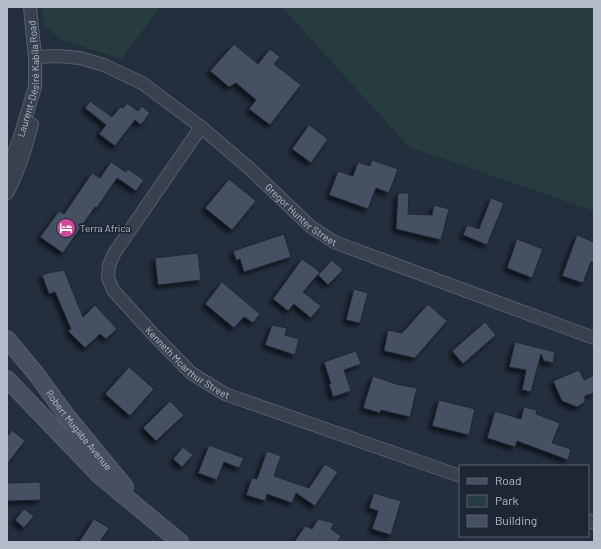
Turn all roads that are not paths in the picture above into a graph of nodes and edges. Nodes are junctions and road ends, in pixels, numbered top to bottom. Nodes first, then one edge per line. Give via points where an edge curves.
1 (30, 7) edge
2 (35, 57) junction
3 (36, 87) junction
4 (201, 128) junction
5 (7, 172) edge
6 (7, 193) edge
7 (594, 338) edge
8 (8, 339) edge
9 (7, 379) edge
10 (459, 476) edge
11 (152, 519) junction
12 (180, 542) edge

1 - 2 street, Laurent-Désiré Kabila Road
2 - 3 street, Laurent-Désiré Kabila Road
2 - 4 street, Gregor Hunter Street via 72,57 104,65 142,83
3 - 5 street, Laurent-Désiré Kabila Road
3 - 6 street via 28,142
4 - 7 street, Gregor Hunter Street via 249,168 310,226 334,242
4 - 10 street, Kenneth Mcarthur Street via 115,252 109,265 108,278 112,290 191,373 224,394
8 - 11 main road, Robert Mugabe Avenue via 70,420
9 - 11 main road, Robert Mugabe Avenue via 99,475
11 - 12 main road, Robert Mugabe Avenue

